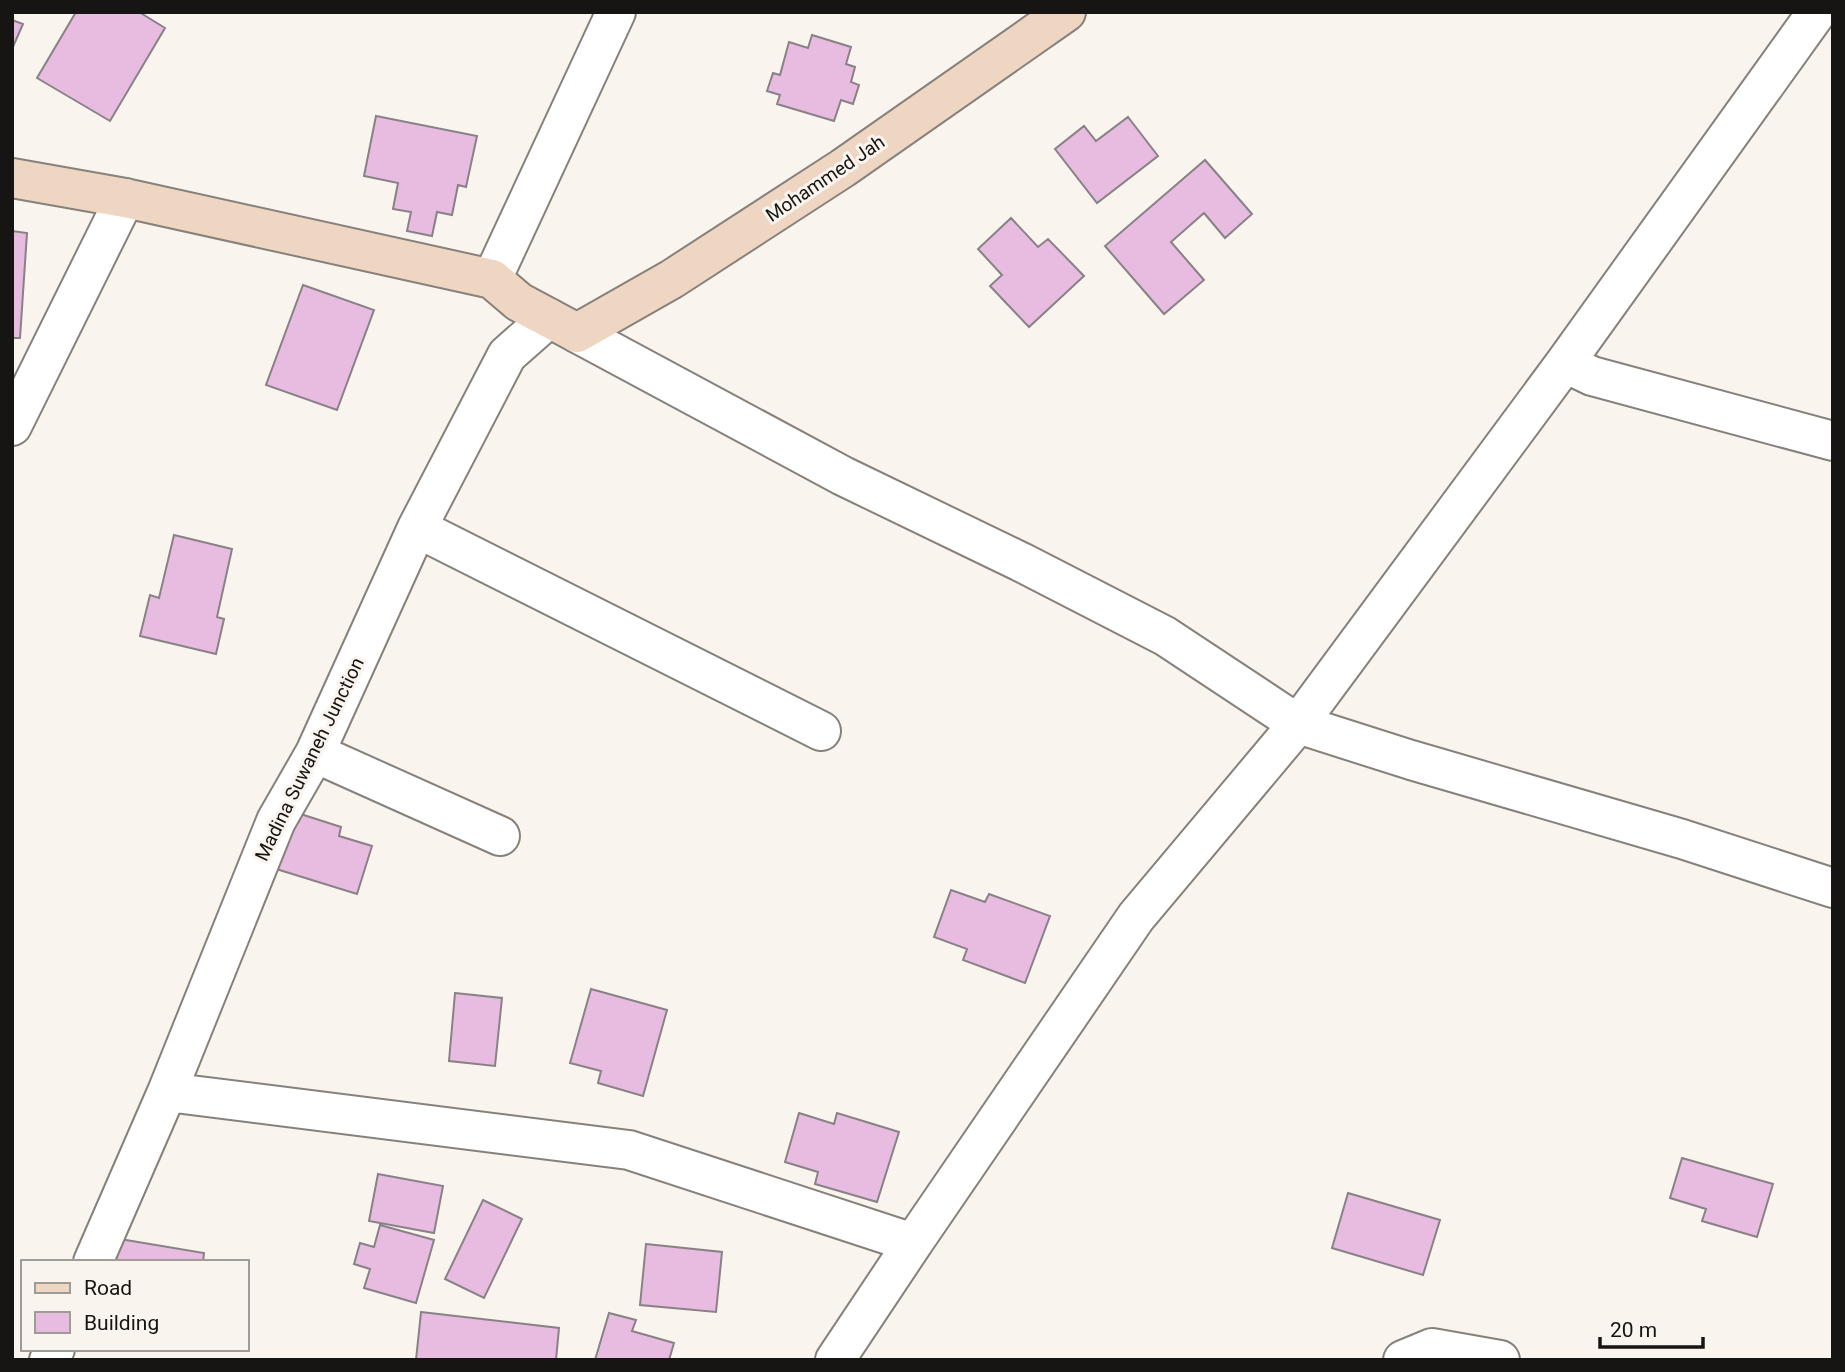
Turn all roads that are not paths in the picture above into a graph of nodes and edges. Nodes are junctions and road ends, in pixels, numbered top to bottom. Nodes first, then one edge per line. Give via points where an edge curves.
1 (616, 12) edge
2 (1066, 12) edge
3 (1817, 12) edge
4 (12, 178) edge
5 (125, 198) junction
6 (492, 279) junction
7 (563, 326) junction
8 (1564, 363) junction
9 (12, 426) edge
10 (1833, 441) edge
11 (417, 528) junction
12 (1298, 724) junction
13 (821, 731) dead end
14 (315, 753) junction
15 (500, 836) dead end
16 (1833, 888) edge
17 (167, 1092) junction
18 (913, 1243) junction
19 (94, 1260) edge
20 (835, 1360) edge
21 (1403, 1360) edge
22 (1500, 1360) edge

1 - 6 street
2 - 7 street, Mohammed Jah via 843,168 672,279
3 - 8 street
4 - 5 street
5 - 6 street
5 - 9 street
6 - 7 street via 519,302
7 - 11 street, Madina Suwaneh Junction via 507,355
7 - 12 street via 843,476 1165,636
8 - 10 street via 1592,376
8 - 12 street
11 - 13 street
11 - 14 street, Madina Suwaneh Junction
12 - 16 street
12 - 18 street via 1136,917
14 - 15 street
14 - 17 street, Madina Suwaneh Junction via 276,821
17 - 18 street via 629,1150
17 - 19 street, Madina Suwaneh Junction
18 - 20 street
21 - 22 street via 1432,1348

